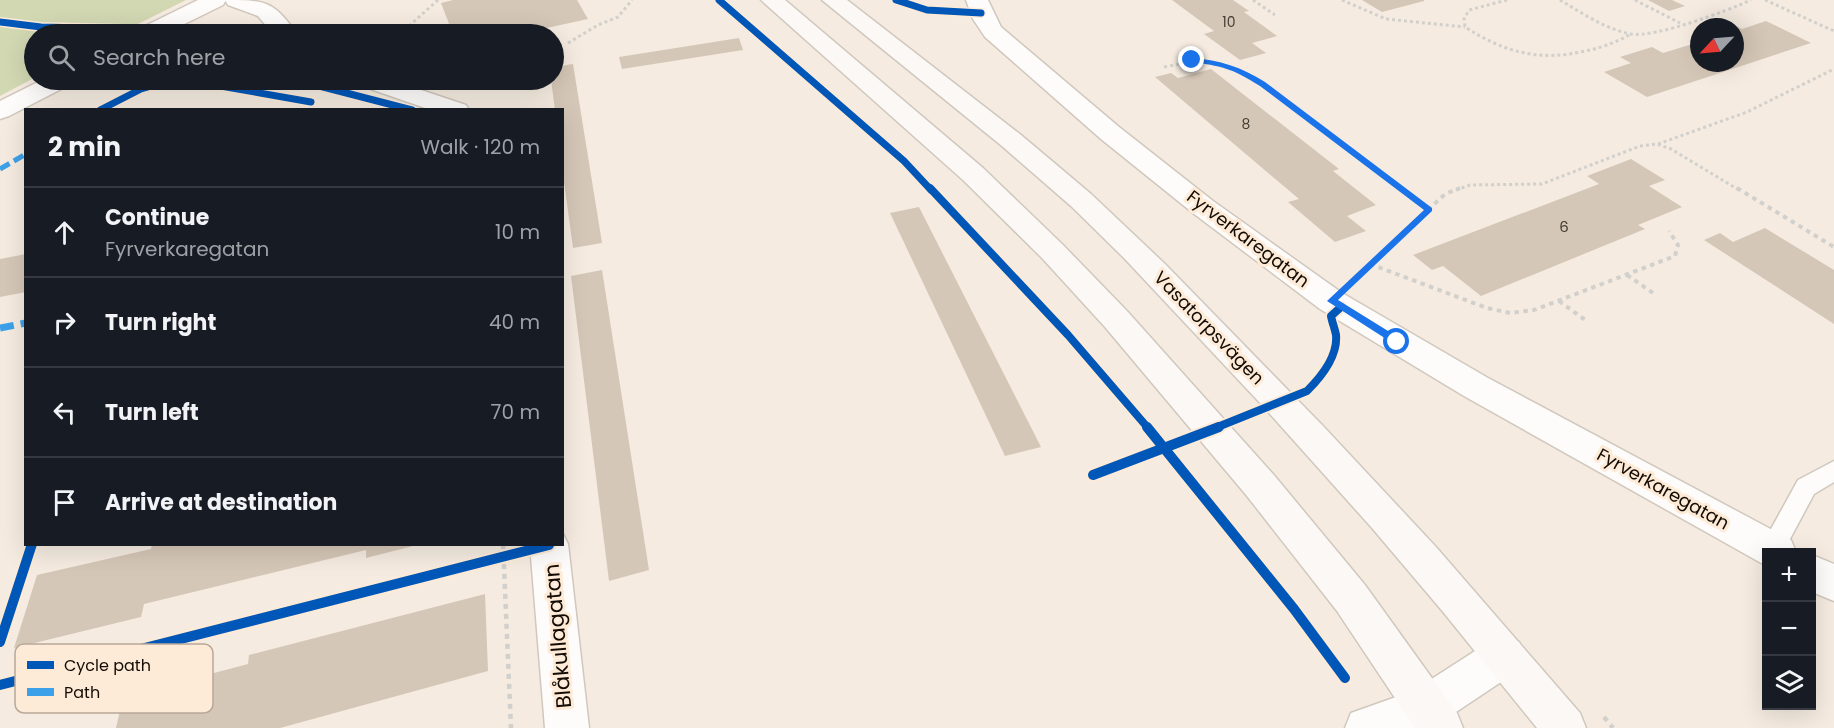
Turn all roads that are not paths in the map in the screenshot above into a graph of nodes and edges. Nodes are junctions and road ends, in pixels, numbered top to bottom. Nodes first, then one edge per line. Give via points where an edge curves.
1 (215, 0) edge
2 (236, 0) edge
3 (772, 0) edge
4 (833, 0) edge
5 (977, 0) edge
6 (167, 24) edge
7 (277, 24) edge
8 (41, 90) edge
9 (398, 90) edge
10 (451, 108) edge
11 (0, 111) edge
12 (1834, 470) edge
13 (549, 546) edge
14 (1769, 548) edge
15 (1776, 548) edge
16 (1816, 574) edge
17 (1834, 584) edge
18 (1504, 656) junction
19 (1437, 721) edge
20 (567, 728) edge
21 (1367, 728) edge
22 (1564, 728) edge

1 - 6 street
2 - 7 street via 266,11
3 - 19 main road via 974,174 1116,319 1260,485 1351,598
4 - 18 main road, Vasatorpsvägen via 967,103 1113,230 1331,457
5 - 14 street, Fyrverkaregatan via 993,32 1110,133 1331,301 1476,387
8 - 11 street
9 - 10 street
12 - 15 lane via 1806,487
13 - 20 street, Blåkullagatan
16 - 17 street
18 - 19 street
18 - 22 main road, Vasatorpsvägen
19 - 21 street

